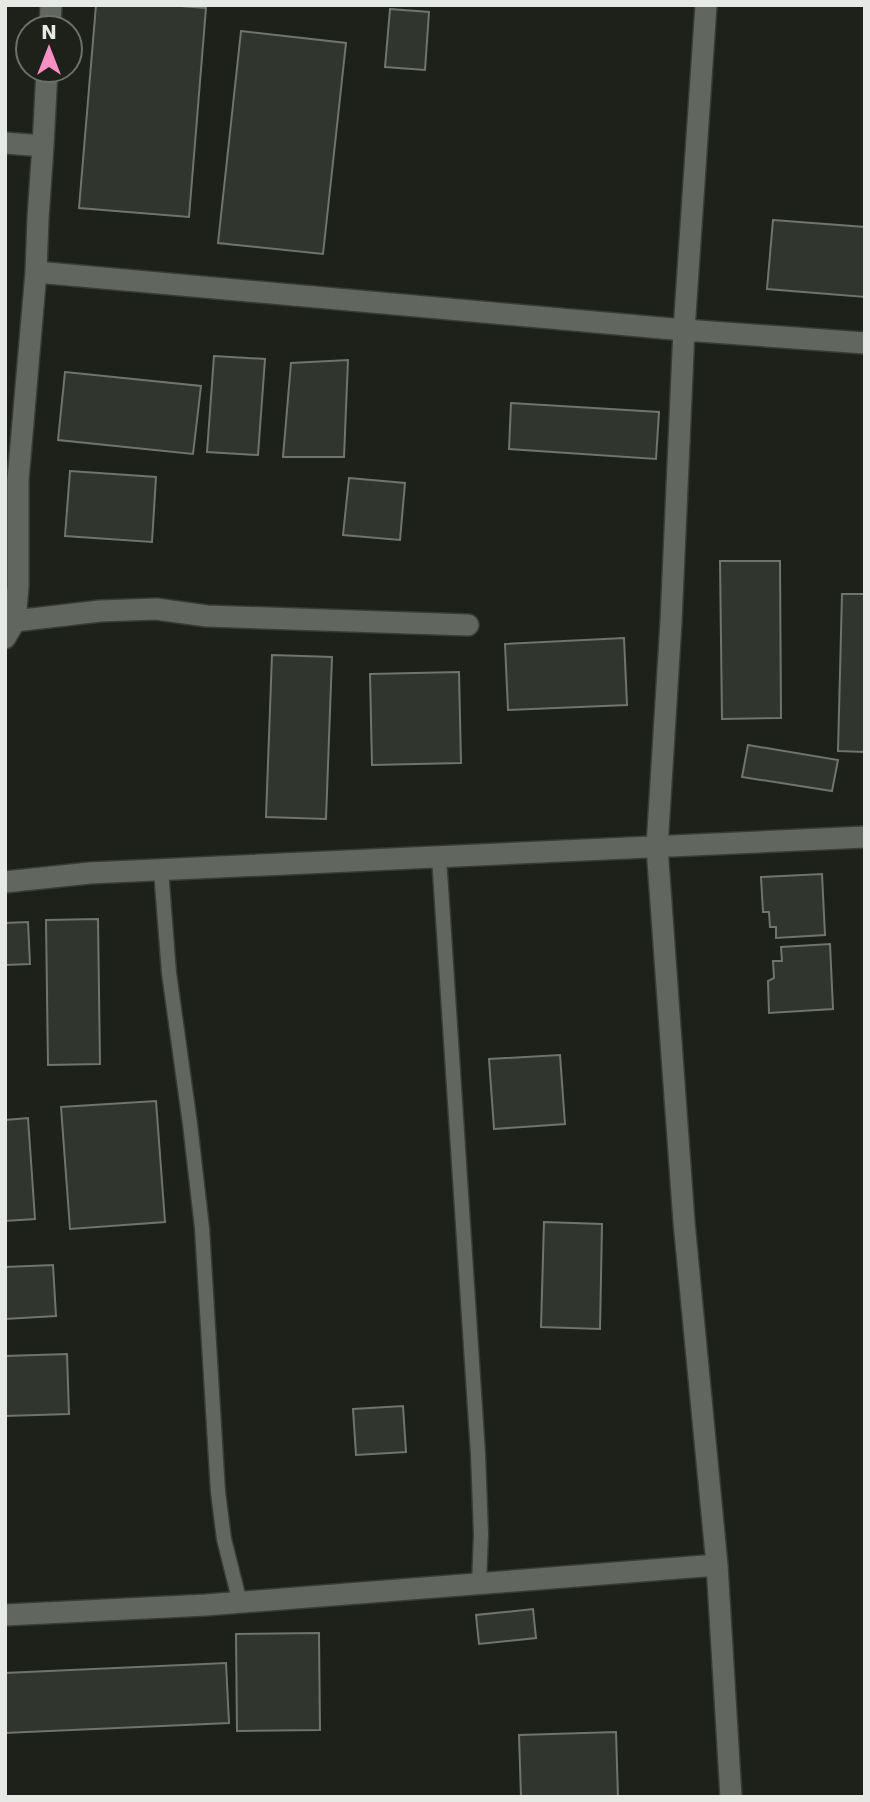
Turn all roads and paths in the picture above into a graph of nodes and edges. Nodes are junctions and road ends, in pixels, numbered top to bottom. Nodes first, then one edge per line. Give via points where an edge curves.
1 (706, 5) edge
2 (46, 84) edge
3 (5, 143) edge
4 (43, 146) junction
5 (36, 272) junction
6 (684, 330) junction
7 (865, 343) edge
8 (468, 625) dead end
9 (10, 629) edge
10 (865, 837) edge
11 (657, 847) junction
12 (439, 857) junction
13 (161, 870) junction
14 (5, 882) edge
15 (717, 1565) junction
16 (479, 1584) junction
17 (240, 1603) junction
18 (5, 1615) edge
19 (731, 1797) edge

1 - 6 street
2 - 4 street
3 - 4 street
4 - 5 street
5 - 6 street
5 - 9 street via 18,480 18,586
6 - 7 street
6 - 11 street
8 - 9 street via 207,616 156,609 100,611
10 - 11 street
11 - 12 street
11 - 15 street via 684,1222
12 - 13 street
12 - 16 lane via 478,1454
13 - 14 street
13 - 17 lane via 169,973 202,1228 218,1492
15 - 16 street
15 - 19 street
16 - 17 street
17 - 18 street

